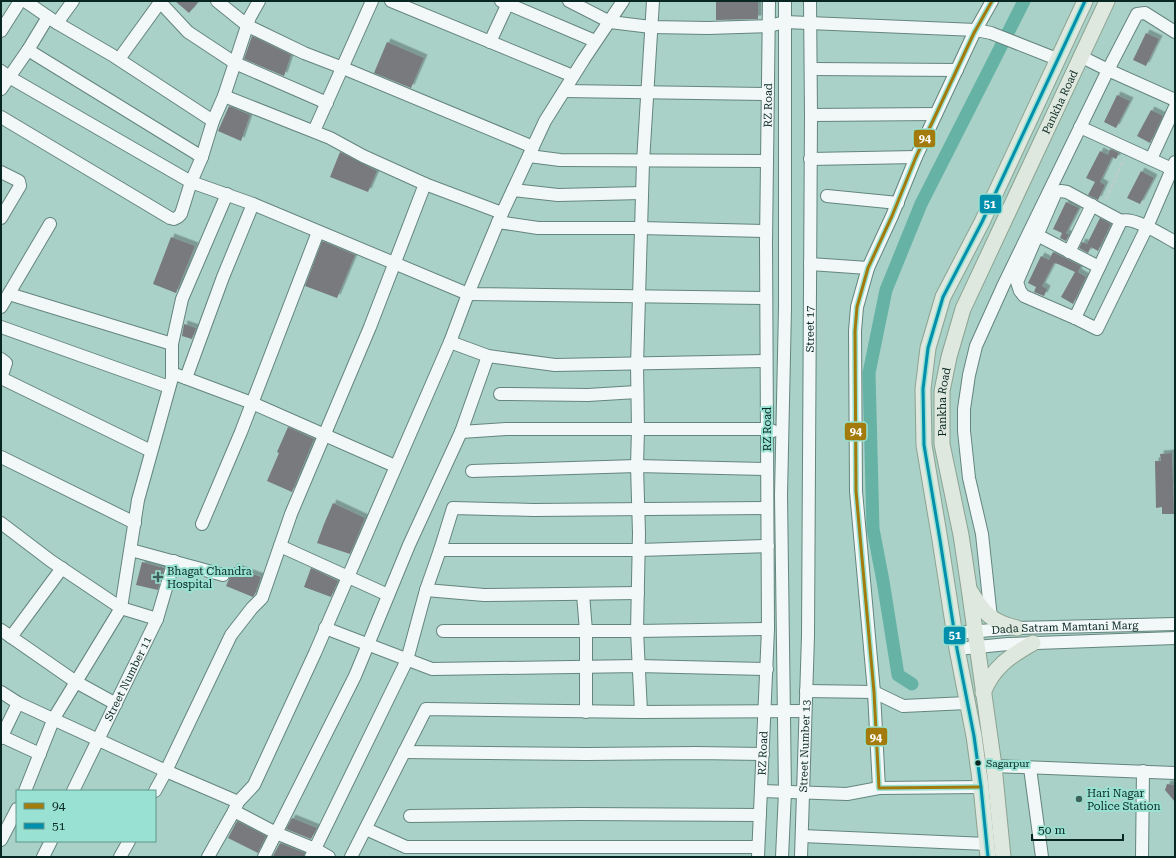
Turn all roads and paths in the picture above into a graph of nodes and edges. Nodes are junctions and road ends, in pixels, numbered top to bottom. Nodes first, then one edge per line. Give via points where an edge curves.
1 (20, 1) edge
2 (26, 1) edge
3 (73, 1) edge
4 (217, 1) edge
5 (259, 1) edge
6 (372, 1) edge
7 (391, 1) edge
8 (623, 1) edge
9 (653, 1) edge
10 (769, 1) edge
11 (785, 1) edge
12 (810, 1) edge
13 (992, 1) edge
14 (1085, 1) edge
15 (1106, 1) edge
16 (160, 2) edge
17 (506, 2) edge
18 (573, 2) edge
19 (52, 20) junction
20 (610, 22) junction
21 (785, 22) junction
22 (810, 22) junction
23 (248, 26) junction
24 (770, 26) junction
25 (651, 27) junction
26 (976, 30) junction
27 (1, 31) edge
28 (1175, 32) edge
29 (596, 41) junction
30 (490, 42) junction
31 (28, 50) junction
32 (1080, 56) junction
33 (119, 59) junction
34 (1057, 59) junction
35 (235, 63) junction
36 (343, 68) junction
37 (811, 69) junction
38 (957, 70) junction
39 (1108, 70) junction
40 (5, 74) edge
41 (573, 76) junction
42 (1, 89) edge
43 (564, 91) junction
44 (647, 93) junction
45 (768, 94) junction
46 (224, 96) junction
47 (1175, 100) edge
48 (327, 103) junction
49 (1175, 107) edge
50 (936, 114) junction
51 (811, 115) junction
52 (1, 117) edge
53 (213, 121) junction
54 (1080, 127) junction
55 (314, 132) junction
56 (1129, 149) junction
57 (531, 151) junction
58 (202, 157) junction
59 (916, 157) junction
60 (810, 159) junction
61 (1151, 159) junction
62 (767, 161) junction
63 (643, 162) junction
64 (1174, 166) edge
65 (1, 172) edge
66 (191, 182) junction
67 (425, 184) junction
68 (513, 190) junction
69 (642, 193) junction
70 (227, 194) junction
71 (827, 196) dead end
72 (898, 203) junction
73 (253, 204) junction
74 (1096, 208) junction
75 (500, 217) junction
76 (1, 218) edge
77 (1121, 221) junction
78 (50, 224) dead end
79 (1147, 227) junction
80 (640, 228) junction
81 (766, 231) junction
82 (318, 232) junction
83 (1037, 235) junction
84 (1175, 242) edge
85 (1069, 252) junction
86 (394, 262) junction
87 (810, 264) junction
88 (1099, 267) junction
89 (868, 268) junction
90 (9, 294) junction
91 (468, 294) junction
92 (638, 297) junction
93 (766, 298) junction
94 (1, 307) edge
95 (1075, 318) junction
96 (1, 327) edge
97 (450, 342) junction
98 (172, 344) junction
99 (488, 356) junction
100 (1, 359) edge
101 (766, 361) junction
102 (637, 365) junction
103 (172, 372) junction
104 (1, 378) edge
105 (186, 378) junction
106 (169, 387) junction
107 (637, 392) junction
108 (500, 394) dead end
109 (252, 403) junction
110 (638, 429) junction
111 (767, 429) junction
112 (461, 432) junction
113 (782, 432) junction
114 (324, 435) junction
115 (151, 451) junction
116 (1, 457) edge
117 (395, 466) junction
118 (636, 466) junction
119 (767, 469) junction
120 (472, 471) dead end
121 (639, 508) junction
122 (767, 508) junction
123 (1, 523) edge
124 (135, 523) junction
125 (202, 524) dead end
126 (280, 546) junction
127 (768, 546) junction
128 (131, 550) junction
129 (440, 550) junction
130 (639, 550) junction
131 (174, 561) junction
132 (62, 568) junction
133 (223, 575) dead end
134 (348, 577) junction
135 (969, 588) junction
136 (426, 590) junction
137 (638, 593) junction
138 (583, 594) junction
139 (388, 595) junction
140 (121, 608) junction
141 (157, 618) junction
142 (991, 618) junction
143 (1175, 624) edge
144 (325, 628) junction
145 (1017, 628) junction
146 (1, 630) edge
147 (768, 630) junction
148 (443, 631) dead end
149 (586, 631) junction
150 (637, 631) junction
151 (974, 631) junction
152 (955, 633) junction
153 (808, 636) joint
154 (11, 637) junction
155 (1175, 638) edge
156 (1033, 643) junction
157 (368, 644) junction
158 (977, 647) junction
159 (957, 649) junction
160 (407, 660) junction
161 (638, 666) junction
162 (586, 667) junction
163 (766, 669) junction
164 (76, 682) junction
165 (806, 691) junction
166 (1, 692) edge
167 (874, 692) junction
168 (983, 693) junction
169 (18, 703) junction
170 (967, 703) junction
171 (116, 704) junction
172 (764, 711) junction
173 (783, 711) junction
174 (805, 711) junction
175 (586, 712) junction
176 (641, 712) junction
177 (54, 718) junction
178 (1, 737) edge
179 (98, 739) junction
180 (404, 752) junction
181 (40, 754) junction
182 (763, 754) junction
183 (994, 766) junction
184 (1030, 768) junction
185 (166, 770) junction
186 (1143, 771) junction
187 (1175, 773) edge
188 (981, 787) junction
189 (879, 788) junction
190 (24, 790) edge
191 (73, 790) edge
192 (156, 790) edge
193 (761, 791) junction
194 (785, 792) junction
195 (803, 793) junction
196 (236, 807) junction
197 (16, 811) edge
198 (760, 815) junction
199 (410, 816) dead end
200 (366, 829) junction
201 (276, 833) junction
202 (802, 836) junction
203 (1, 840) edge
204 (50, 842) edge
205 (128, 842) edge
206 (988, 851) edge
207 (758, 852) edge
208 (313, 853) edge
209 (43, 857) edge
210 (120, 857) edge
211 (208, 857) edge
212 (264, 857) edge
213 (329, 857) edge
214 (351, 857) edge
215 (782, 857) edge
216 (801, 857) edge
217 (1003, 857) edge
218 (1042, 857) edge
219 (1142, 857) edge

1 - 27 street
2 - 19 street
3 - 19 street
4 - 23 street
5 - 23 street
6 - 36 street
7 - 30 street
8 - 20 street
9 - 25 street
10 - 24 street, RZ Road
11 - 21 street
12 - 22 street, Street 17
13 - 26 street
14 - 34 main road, Pankha Road
15 - 32 main road, Pankha Road
16 - 33 street
16 - 35 street via 188,32
17 - 29 street
17 - 30 street
18 - 20 street
19 - 31 street
19 - 33 street
20 - 25 street
20 - 29 street
21 - 22 street
21 - 24 street
21 - 113 street via 785,308
22 - 26 street
22 - 37 street, Street 17
23 - 35 street
23 - 36 street via 304,53
24 - 25 street
24 - 45 street, RZ Road
25 - 44 street
26 - 34 street via 991,33
26 - 38 street
28 - 39 street via 1145,13 1137,14
29 - 41 street
30 - 41 street
31 - 40 street
31 - 58 street
32 - 39 street
32 - 135 main road, Pankha Road via 963,309 949,357 942,391 942,444
33 - 53 street
34 - 152 main road, Pankha Road via 982,222 943,297 928,348 923,390 924,445
35 - 46 street
35 - 48 street
36 - 48 street
36 - 57 street
37 - 38 street
37 - 51 street, Street 17
38 - 50 street
39 - 47 street
39 - 54 street
40 - 42 street
40 - 66 street
41 - 43 street
43 - 44 street
43 - 57 street via 545,121
44 - 45 street
44 - 63 street
45 - 62 street, RZ Road
46 - 53 street
46 - 55 street
48 - 55 street
49 - 61 street
50 - 51 street
50 - 59 street
51 - 60 street, Street 17
52 - 66 street via 170,218 174,219 181,214
53 - 58 street
54 - 56 street
54 - 142 street via 1000,291 976,346 969,375 964,431 969,478 982,534
55 - 67 street
56 - 61 street
56 - 74 path
57 - 63 street via 560,160
57 - 68 street
58 - 66 street
59 - 60 street
59 - 72 street
60 - 87 street, Street 17
61 - 64 street
62 - 63 street
62 - 81 street, RZ Road
63 - 69 street
64 - 79 street
65 - 76 street via 19,181 20,186
66 - 70 street
67 - 75 street
67 - 86 street
68 - 69 street via 558,195
68 - 75 street
69 - 80 street
70 - 73 street
70 - 98 street via 182,299
71 - 72 street
72 - 89 street
73 - 82 street
73 - 105 street via 223,276
74 - 77 street
74 - 83 street via 1067,192 1056,192
74 - 85 street
75 - 80 street via 538,228
75 - 91 street
77 - 79 street via 1128,219
77 - 88 street
78 - 90 street
79 - 84 street
79 - 95 street via 1097,329
80 - 81 street
80 - 92 street
81 - 93 street, RZ Road
82 - 86 street
82 - 109 street
83 - 85 street
83 - 95 street via 1016,282 1020,291 1024,296
85 - 88 street
86 - 91 street
86 - 114 street via 370,327
87 - 89 street
87 - 153 street, Street 17
88 - 95 street
89 - 167 street via 855,331 856,491
90 - 94 street
90 - 98 street
91 - 92 street
91 - 97 street
92 - 93 street
92 - 102 street
93 - 101 street, RZ Road
96 - 106 street
97 - 99 street
97 - 117 street
98 - 103 street
99 - 102 street via 555,365
99 - 112 street
100 - 104 street via 6,364
101 - 102 street
101 - 111 street, RZ Road
102 - 107 street
103 - 105 street
103 - 106 street
104 - 115 street
105 - 109 street
106 - 115 street
107 - 108 street via 588,395
107 - 110 street
109 - 114 street
109 - 125 street
110 - 111 street
110 - 112 street via 506,429
110 - 118 street
111 - 113 street
111 - 119 street, RZ Road
112 - 139 street
113 - 173 street
114 - 117 street
114 - 126 street
115 - 124 street via 138,500
116 - 124 street
117 - 134 street
118 - 119 street
118 - 120 street
118 - 121 street
119 - 122 street, RZ Road
121 - 122 street
121 - 129 street via 453,508
121 - 130 street
122 - 127 street, RZ Road
123 - 132 street
124 - 128 street
126 - 134 street
126 - 185 street via 262,598 231,635
127 - 130 street
127 - 147 street, RZ Road
128 - 131 street
128 - 140 street
129 - 130 street
129 - 136 street
130 - 137 street
131 - 133 street
131 - 141 street, Street Number 11
132 - 140 street
132 - 154 street
134 - 139 street
134 - 144 street
135 - 142 main road via 980,607
135 - 151 main road, Pankha Road
136 - 138 street via 484,595
136 - 160 street
137 - 138 street
137 - 150 street
138 - 149 street
139 - 157 street
140 - 141 street
140 - 164 street
141 - 171 street, Street Number 11
142 - 145 main road via 1002,625
143 - 145 street, Dada Satram Mamtani Marg
144 - 157 street
144 - 196 street via 254,785
145 - 151 street, Dada Satram Mamtani Marg
146 - 154 street
147 - 150 street
147 - 163 street, RZ Road
148 - 149 street
149 - 150 street
149 - 162 street
150 - 161 street
151 - 152 street, Dada Satram Mamtani Marg
151 - 158 main road, Pankha Road
152 - 159 main road, Pankha Road
153 - 165 street, Street Number 13
154 - 164 street
155 - 156 street, Dada Satram Mamtani Marg
156 - 158 street, Dada Satram Mamtani Marg
156 - 168 main road via 1001,665
157 - 160 street
157 - 201 street via 355,676
158 - 159 street, Dada Satram Mamtani Marg
158 - 168 main road, Pankha Road
159 - 170 main road, Pankha Road
160 - 162 street via 432,669
160 - 208 street
161 - 162 street
161 - 163 street
161 - 176 street
162 - 175 street
163 - 172 street, RZ Road
164 - 171 street
164 - 177 street
165 - 167 street
165 - 174 street, Street Number 13
166 - 169 street
167 - 170 street via 903,706
167 - 189 street
168 - 183 main road, Pankha Road
169 - 177 street
169 - 178 street
170 - 188 main road, Pankha Road
171 - 179 street, Street Number 11
172 - 173 street
172 - 176 street
172 - 182 street, RZ Road
173 - 174 street
173 - 194 street
174 - 195 street, Street Number 13
175 - 176 street
175 - 180 street via 426,709
177 - 179 street
177 - 181 street
178 - 181 street
179 - 185 street
179 - 191 street, Street Number 11
180 - 182 street
180 - 200 street
181 - 190 street
182 - 193 street, RZ Road
183 - 184 street
183 - 217 main road, Pankha Road
184 - 186 street
184 - 218 street
185 - 192 street
185 - 196 street
186 - 187 street
186 - 219 street
188 - 189 street
188 - 206 main road, Pankha Road
189 - 195 street via 847,794
193 - 194 street
193 - 198 street, RZ Road
194 - 195 street
194 - 215 street
195 - 202 street, Street Number 13
196 - 201 street
196 - 211 street
197 - 203 street
198 - 199 street
198 - 207 street, RZ Road
200 - 207 street via 406,847
200 - 214 street
201 - 208 street
201 - 212 street
202 - 206 street
202 - 216 street, Street Number 13
204 - 209 street
205 - 210 street
208 - 213 street

